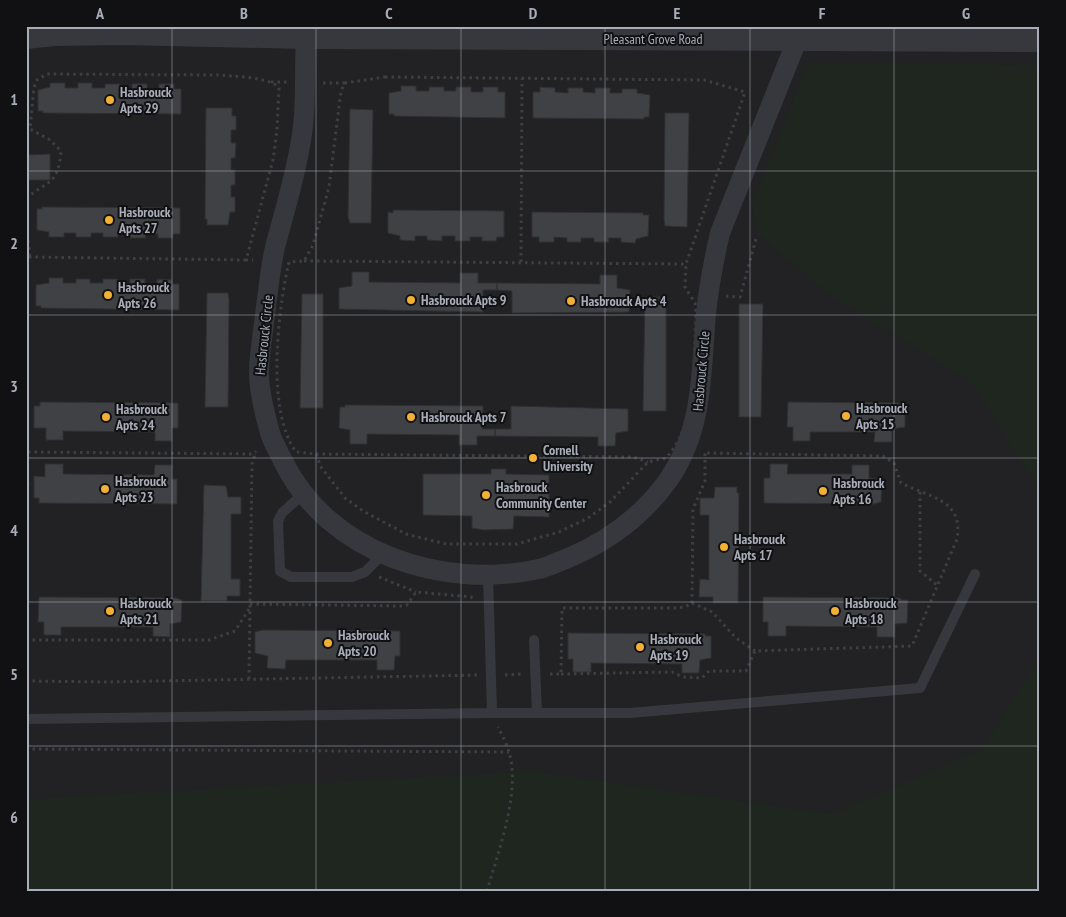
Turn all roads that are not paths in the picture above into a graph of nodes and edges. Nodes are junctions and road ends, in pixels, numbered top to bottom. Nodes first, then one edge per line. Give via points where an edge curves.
1 (306, 32) edge
2 (798, 33) edge
3 (26, 38) edge
4 (1040, 40) edge
5 (304, 494) junction
6 (383, 554) junction
7 (488, 574) junction
8 (975, 574) dead end
9 (534, 640) dead end
10 (492, 713) junction
11 (537, 713) junction
12 (26, 719) edge

1 - 2 street, Pleasant Grove Road
1 - 3 street, Pleasant Grove Road via 54,34
1 - 5 street, Hasbrouck Circle via 301,142 272,265 259,371 260,393 270,434 288,453
2 - 4 street, Pleasant Grove Road
2 - 7 street, Hasbrouck Circle via 720,233 706,312 696,420 671,476 631,521 596,545 540,569
5 - 6 street, Hasbrouck Circle via 345,534
5 - 6 lane via 286,509 278,521 280,571 291,577 352,577 365,572
6 - 7 street, Hasbrouck Circle via 423,568
7 - 10 lane
8 - 11 lane via 920,688 630,713
9 - 11 lane
10 - 11 lane
10 - 12 lane

